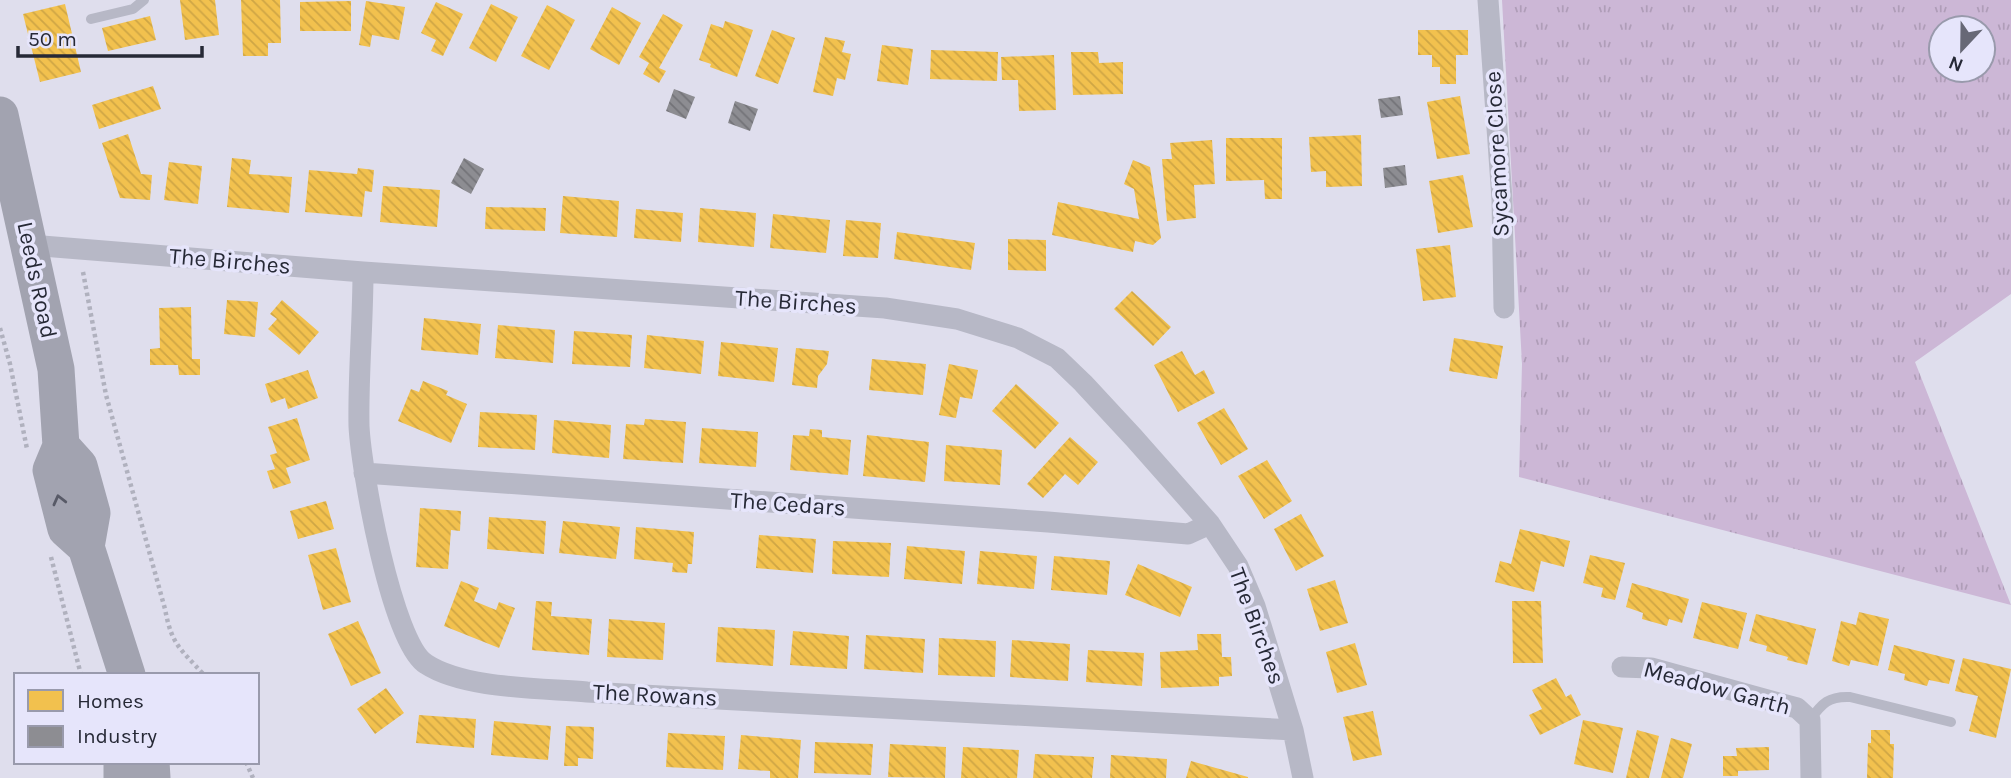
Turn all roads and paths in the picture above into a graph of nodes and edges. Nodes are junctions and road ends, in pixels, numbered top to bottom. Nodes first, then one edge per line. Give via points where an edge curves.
1 (144, 0) edge
2 (1488, 0) edge
3 (91, 19) dead end
4 (0, 115) edge
5 (30, 245) junction
6 (79, 249) junction
7 (363, 272) junction
8 (1504, 308) dead end
9 (364, 472) junction
10 (1210, 524) junction
11 (1622, 667) dead end
12 (126, 673) edge
13 (202, 673) edge
14 (1810, 720) junction
15 (1951, 722) dead end
16 (1293, 730) junction
17 (1303, 778) edge
18 (1811, 778) edge

1 - 3 lane via 133,9
2 - 8 street, Sycamore Close via 1502,199
4 - 5 highway, Leeds Road
5 - 6 street, The Birches
5 - 12 highway, Leeds Road via 56,369 61,446 51,470 66,528 86,547
6 - 7 street, The Birches
6 - 13 path via 106,395 170,635
7 - 9 street, The Rowans via 359,426
7 - 10 street, The Birches via 885,308 957,319 1018,338 1056,358
9 - 10 street, The Cedars via 1158,533 1188,534
9 - 16 street, The Rowans via 376,533 411,646 423,663 449,676 587,692
10 - 16 street, The Birches via 1238,566 1255,606
11 - 14 street, Meadow Garth via 1651,668 1766,698 1797,708
14 - 15 lane via 1821,704 1834,697 1850,697
14 - 18 street
16 - 17 street, The Birches

